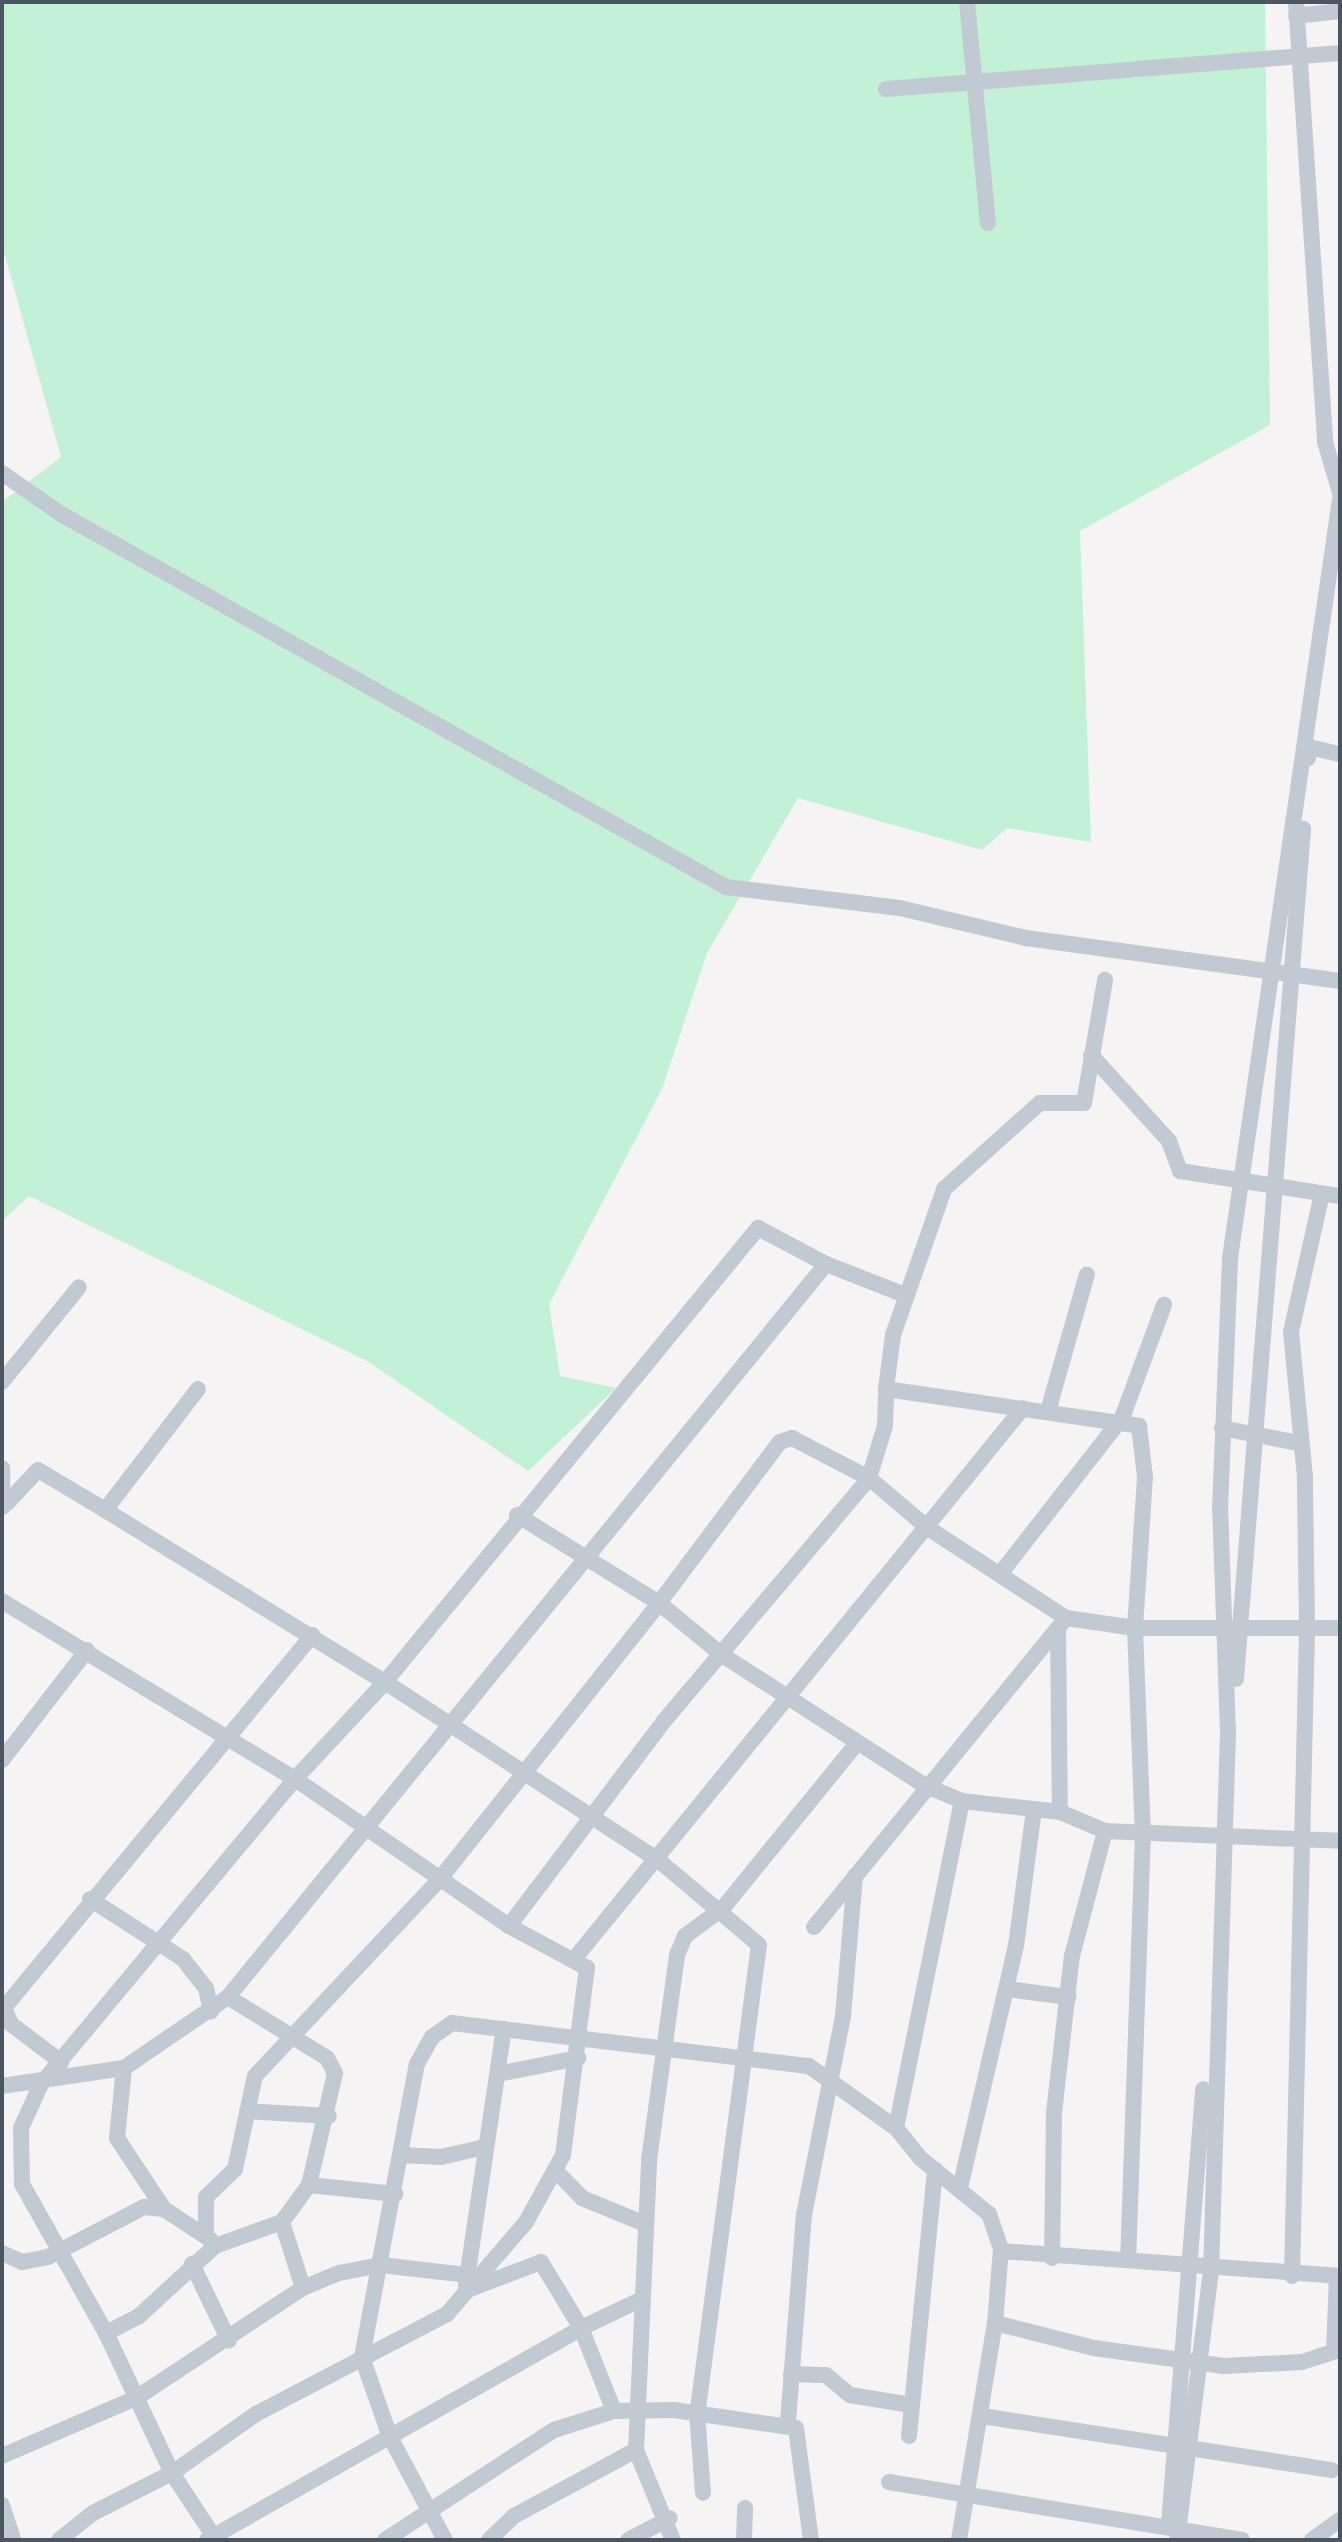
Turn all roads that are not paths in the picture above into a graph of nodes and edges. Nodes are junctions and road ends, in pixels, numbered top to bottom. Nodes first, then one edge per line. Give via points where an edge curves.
1 (967, 2) edge
2 (1296, 9) edge
3 (1340, 11) edge
4 (1340, 53) edge
5 (1301, 56) junction
6 (975, 82) junction
7 (886, 89) dead end
8 (988, 223) dead end
9 (2, 473) edge
10 (1340, 496) edge
11 (1337, 552) edge
12 (1309, 747) junction
13 (1340, 754) edge
14 (1267, 967) junction
15 (1105, 980) dead end
16 (1340, 981) edge
17 (1091, 1055) junction
18 (1238, 1181) junction
19 (1322, 1193) junction
20 (1340, 1196) edge
21 (826, 1264) junction
22 (1087, 1274) dead end
23 (79, 1287) dead end
24 (905, 1295) junction
25 (1164, 1305) dead end
26 (2, 1382) edge
27 (198, 1389) dead end
28 (886, 1389) junction
29 (1023, 1408) junction
30 (1048, 1411) junction
31 (1122, 1418) junction
32 (1222, 1428) junction
33 (1298, 1443) junction
34 (2, 1468) edge
35 (869, 1478) junction
36 (4, 1505) edge
37 (105, 1510) junction
38 (517, 1515) junction
39 (928, 1528) junction
40 (586, 1558) junction
41 (1000, 1574) junction
42 (2, 1601) edge
43 (659, 1603) junction
44 (1062, 1623) junction
45 (1135, 1628) junction
46 (1225, 1628) junction
47 (1340, 1628) edge
48 (1307, 1629) junction
49 (313, 1635) junction
50 (87, 1650) junction
51 (721, 1654) junction
52 (385, 1682) junction
53 (789, 1696) junction
54 (456, 1724) junction
55 (225, 1741) junction
56 (857, 1743) junction
57 (2, 1760) edge
58 (525, 1771) junction
59 (295, 1779) junction
60 (924, 1785) junction
61 (962, 1801) junction
62 (1034, 1809) junction
63 (1060, 1812) junction
64 (592, 1815) junction
65 (1105, 1831) junction
66 (365, 1832) junction
67 (1143, 1833) junction
68 (1224, 1839) junction
69 (1306, 1841) junction
70 (1340, 1841) edge
71 (657, 1859) junction
72 (855, 1876) junction
73 (439, 1880) junction
74 (90, 1899) junction
75 (723, 1908) junction
76 (509, 1926) junction
77 (814, 1927) dead end
78 (160, 1946) junction
79 (575, 1958) junction
80 (1008, 1989) junction
81 (228, 1997) junction
82 (1068, 1997) junction
83 (3, 2008) edge
84 (211, 2011) junction
85 (504, 2029) junction
86 (298, 2038) junction
87 (580, 2051) junction
88 (659, 2051) junction
89 (61, 2062) junction
90 (746, 2062) junction
91 (124, 2068) junction
92 (498, 2074) junction
93 (831, 2078) junction
94 (46, 2080) junction
95 (2, 2086) edge
96 (247, 2111) junction
97 (329, 2116) junction
98 (896, 2128) junction
99 (485, 2147) junction
100 (402, 2155) junction
101 (935, 2169) junction
102 (557, 2172) junction
103 (309, 2185) junction
104 (960, 2188) junction
105 (396, 2194) junction
106 (164, 2209) junction
107 (282, 2222) junction
108 (645, 2224) junction
109 (211, 2239) junction
110 (57, 2251) junction
111 (1001, 2251) junction
112 (2, 2253) edge
113 (1052, 2258) junction
114 (1128, 2260) junction
115 (192, 2264) junction
116 (381, 2265) junction
117 (1211, 2271) junction
118 (1292, 2276) junction
119 (1339, 2276) edge
120 (466, 2283) junction
121 (303, 2288) junction
122 (640, 2300) junction
123 (995, 2323) junction
124 (581, 2328) junction
125 (106, 2333) junction
126 (229, 2341) junction
127 (1337, 2350) edge
128 (362, 2357) junction
129 (1203, 2360) junction
130 (791, 2374) junction
131 (136, 2398) junction
132 (911, 2405) junction
133 (614, 2411) junction
134 (637, 2412) junction
135 (697, 2413) junction
136 (982, 2416) junction
137 (788, 2422) junction
138 (909, 2436) dead end
139 (390, 2437) junction
140 (1190, 2444) junction
141 (636, 2450) junction
142 (2, 2456) edge
143 (1332, 2470) dead end
144 (172, 2473) junction
145 (889, 2482) dead end
146 (703, 2493) dead end
147 (969, 2493) junction
148 (2, 2505) edge
149 (745, 2508) dead end
150 (427, 2510) junction
151 (670, 2518) junction
152 (1340, 2520) edge
153 (1174, 2537) edge
154 (67, 2538) edge
155 (212, 2538) edge
156 (13, 2540) edge
157 (385, 2540) edge
158 (445, 2540) edge
159 (489, 2540) edge
160 (628, 2540) edge
161 (673, 2540) edge
162 (744, 2540) edge
163 (811, 2540) edge
164 (959, 2540) edge
165 (1242, 2540) edge
166 (1313, 2540) edge

1 - 6 street
2 - 3 street
2 - 5 street
4 - 5 street
5 - 6 street
5 - 10 street via 1325,442
6 - 7 street
6 - 8 street
9 - 14 street via 61,514 726,887 900,908 1026,938
10 - 11 street
11 - 12 street
12 - 13 street
12 - 14 street
12 - 153 street
14 - 16 street
14 - 18 street
15 - 17 street
17 - 18 street via 1169,1141 1180,1171
17 - 24 street via 1084,1103 1040,1103 944,1189
18 - 19 street
18 - 32 street
19 - 20 street
19 - 33 street via 1291,1332
21 - 24 street
21 - 38 street via 758,1228
21 - 40 street
22 - 30 street
23 - 26 street
24 - 28 street via 885,1363
25 - 31 street
27 - 37 street
28 - 29 street
28 - 35 street via 885,1426
29 - 30 street
29 - 39 street
30 - 31 street
31 - 41 street
31 - 45 street via 1139,1426 1144,1450
32 - 33 street
32 - 46 street
33 - 48 street via 1305,1477
34 - 36 street
35 - 39 street
35 - 43 street via 804,1441 780,1442
35 - 51 street
36 - 37 street via 38,1470
37 - 49 street
38 - 40 street
38 - 52 street
39 - 41 street
39 - 53 street
40 - 43 street
40 - 54 street
41 - 44 street
42 - 50 street
43 - 51 street
43 - 58 street
44 - 45 street
44 - 60 street
44 - 63 street
45 - 46 street
45 - 67 street
46 - 48 street
46 - 68 street
47 - 48 street
48 - 69 street
49 - 52 street
49 - 55 street
50 - 55 street
50 - 57 street
51 - 53 street
51 - 64 street
52 - 54 street
52 - 59 street
53 - 56 street
53 - 71 street
54 - 58 street
54 - 66 street
55 - 59 street
55 - 74 street
56 - 60 street
56 - 75 street
58 - 64 street
58 - 73 street
59 - 66 street
59 - 78 street
60 - 61 street
60 - 72 street
61 - 62 street
61 - 98 street
62 - 63 street
62 - 80 street
63 - 65 street
64 - 71 street
64 - 76 street
65 - 67 street
65 - 82 street via 1080,1913
66 - 73 street
66 - 81 street
67 - 68 street
67 - 114 street
68 - 69 street
68 - 117 street
69 - 70 street
69 - 118 street
71 - 75 street
71 - 79 street
72 - 77 street
72 - 93 street
73 - 76 street
73 - 86 street
74 - 78 street
74 - 83 street
75 - 88 street via 685,1936
75 - 90 street via 759,1945
76 - 79 street
78 - 84 street via 194,1971
78 - 89 street
79 - 87 street via 590,1978
80 - 82 street
80 - 104 street
81 - 84 street
81 - 86 street
82 - 113 street via 1054,2113
83 - 89 street via 11,2024
84 - 91 street
85 - 87 street
85 - 92 street
85 - 100 street via 452,2023 432,2037 417,2064
86 - 96 street via 255,2076
86 - 97 street via 335,2073
87 - 88 street
87 - 92 street
87 - 102 street
88 - 90 street
88 - 108 street
89 - 94 street
90 - 93 street via 809,2066
90 - 135 street
91 - 94 street
91 - 106 street via 117,2138
92 - 99 street
93 - 98 street
93 - 130 street via 804,2215
94 - 95 street
94 - 110 street via 21,2128 18,2172
96 - 97 street
96 - 109 street via 235,2169 206,2197
97 - 103 street
98 - 101 street
99 - 100 street via 441,2157
99 - 120 street
100 - 105 street
101 - 104 street
101 - 132 street
102 - 108 street via 582,2198
102 - 120 street via 526,2222
103 - 105 street
103 - 107 street
104 - 111 street via 989,2214
105 - 116 street
106 - 109 street
106 - 110 street via 132,2209
107 - 109 street
107 - 121 street
108 - 122 street
109 - 115 street
110 - 112 street via 22,2262
110 - 125 street
111 - 113 street
111 - 123 street
113 - 114 street
114 - 117 street
115 - 125 street via 138,2317
115 - 126 street
116 - 120 street
116 - 121 street
116 - 128 street
117 - 118 street
117 - 129 street
118 - 119 street
119 - 127 street
120 - 124 street via 541,2262
120 - 128 street via 447,2314
121 - 126 street
122 - 124 street
122 - 134 street
123 - 129 street via 1094,2348
123 - 136 street
124 - 133 street
124 - 139 street
125 - 131 street
126 - 131 street
127 - 129 street via 1246,2368
128 - 139 street
128 - 144 street via 256,2414
129 - 140 street
130 - 132 street via 826,2375 850,2395
130 - 137 street
131 - 142 street
131 - 144 street
132 - 138 street
133 - 134 street
133 - 150 street via 554,2430
134 - 135 street
134 - 141 street
135 - 137 street
135 - 146 street
136 - 140 street
136 - 147 street
137 - 163 street via 799,2434
139 - 150 street
139 - 155 street
140 - 143 street
140 - 153 street
141 - 151 street
141 - 159 street via 514,2516
144 - 154 street
144 - 155 street
145 - 147 street
147 - 153 street
147 - 164 street
148 - 156 street
149 - 162 street
150 - 157 street
150 - 158 street
151 - 160 street
151 - 161 street
152 - 166 street
153 - 165 street

